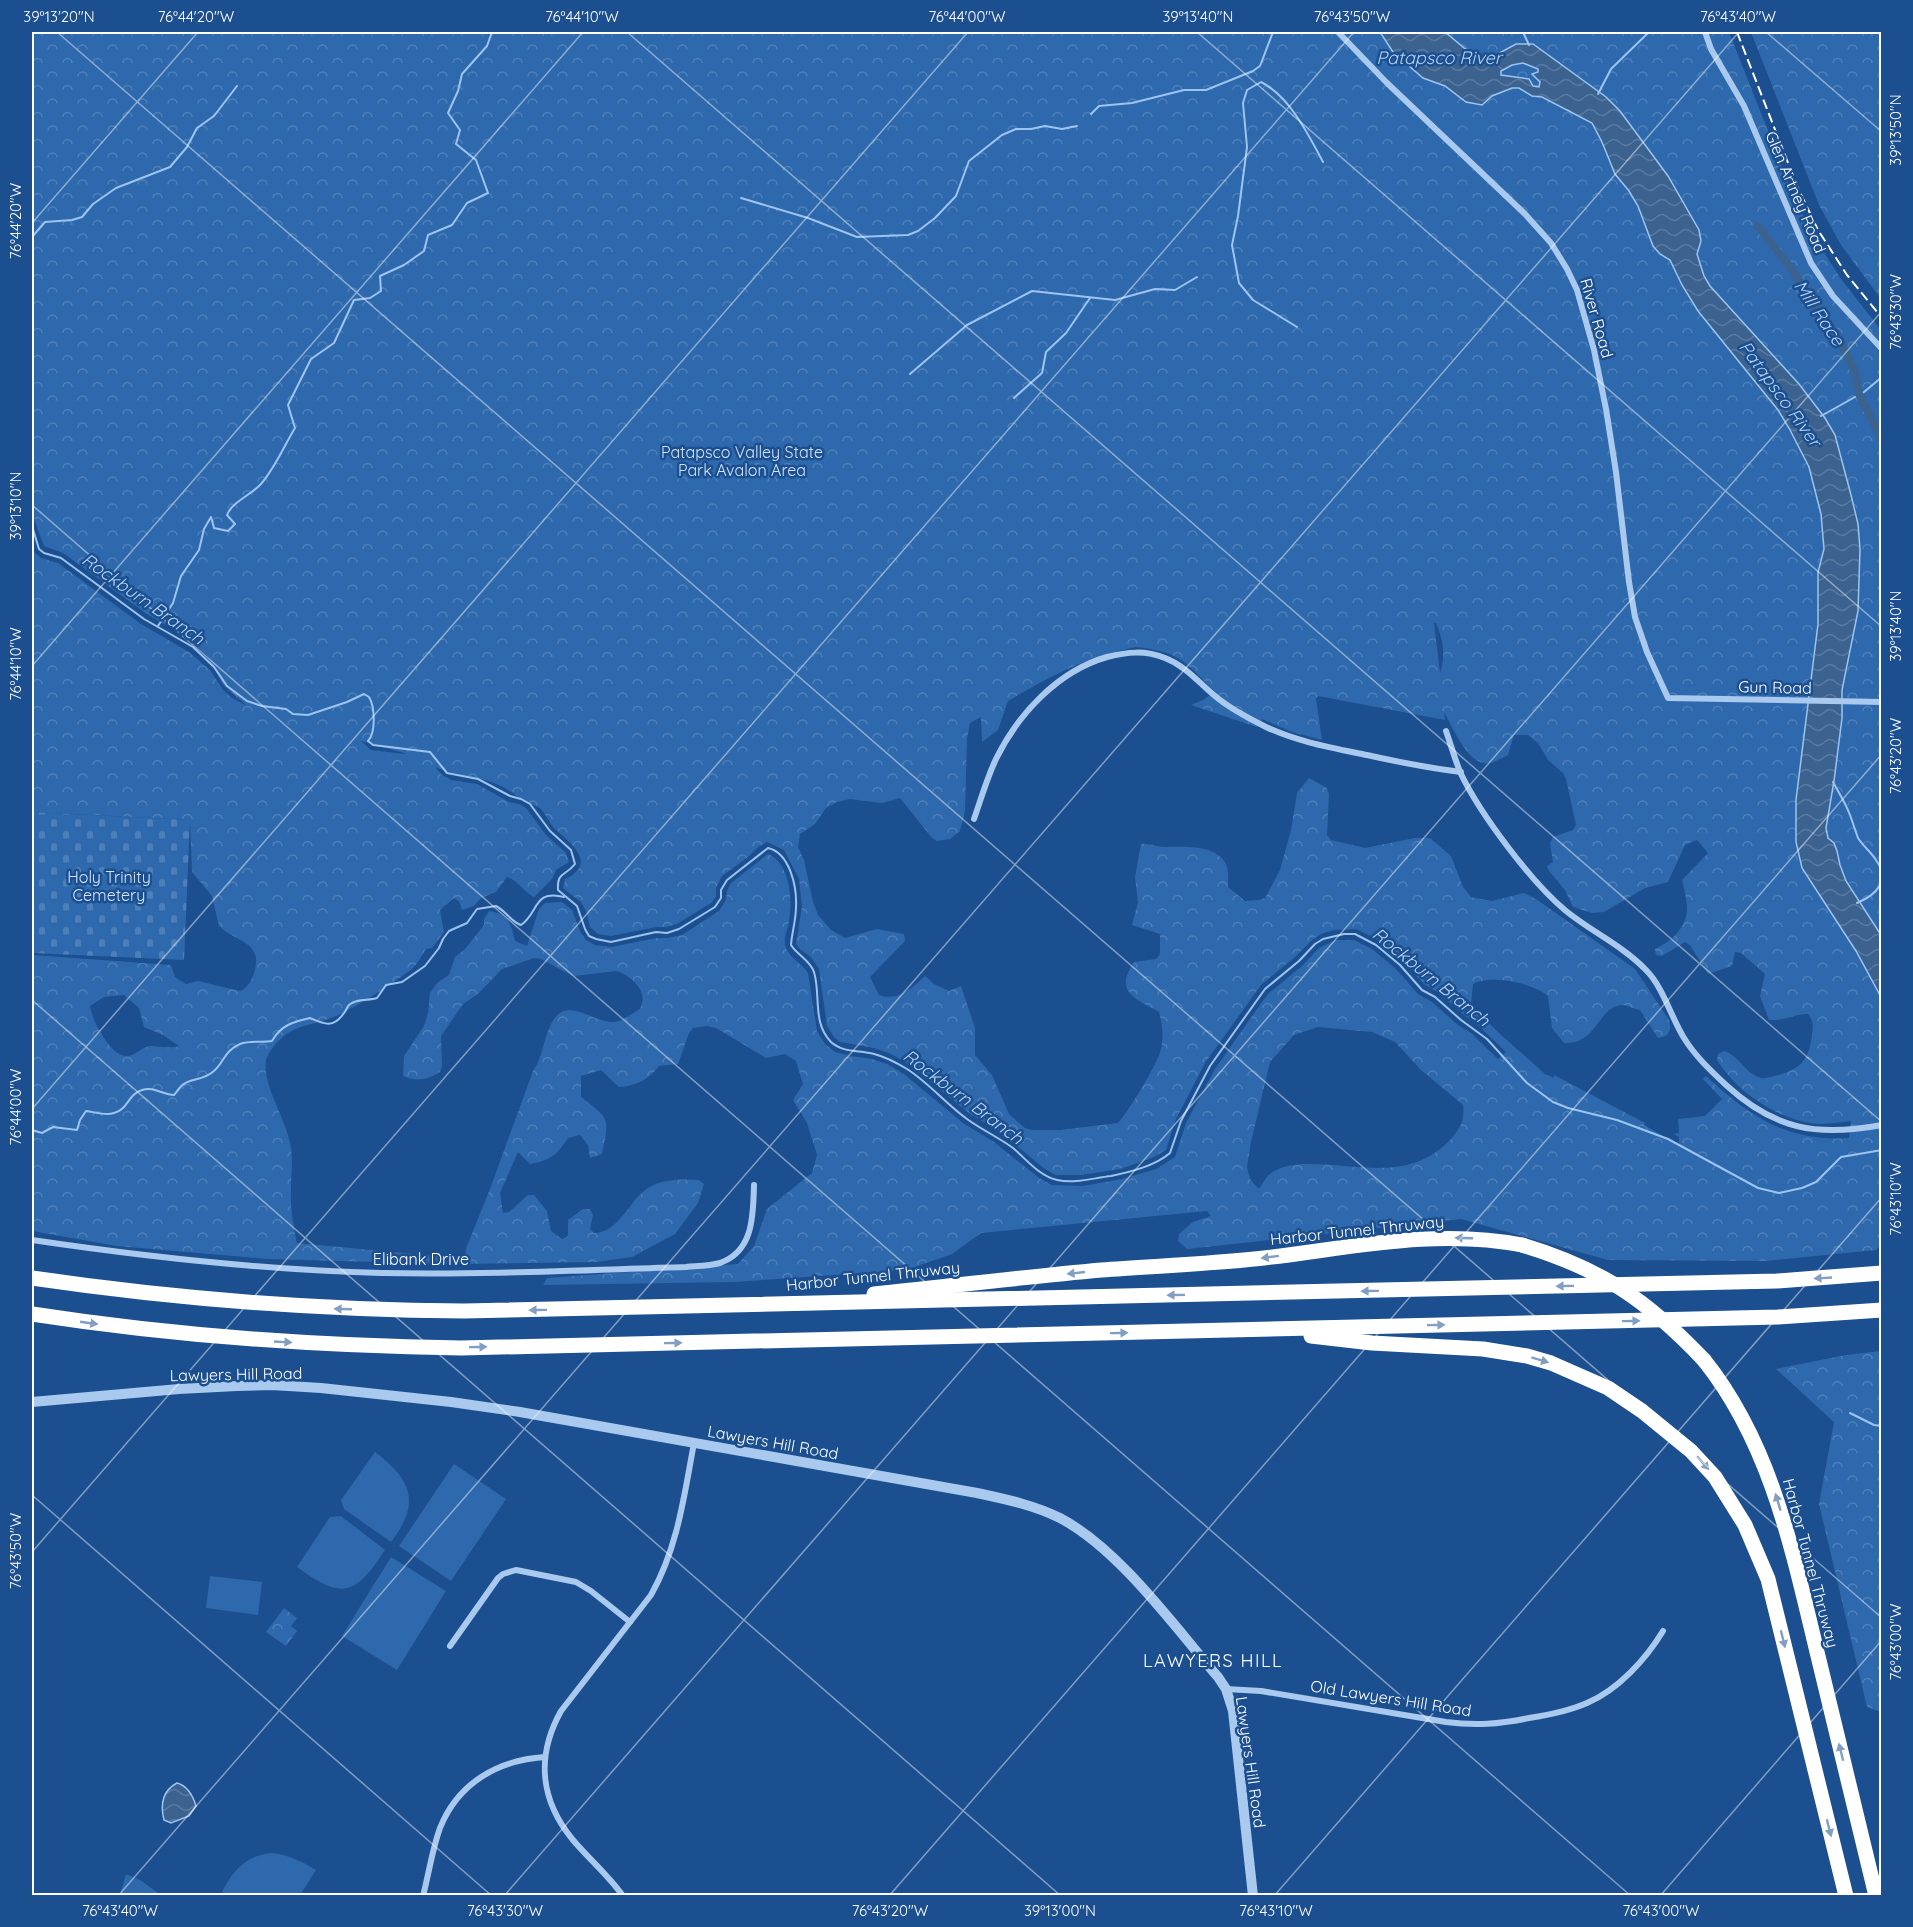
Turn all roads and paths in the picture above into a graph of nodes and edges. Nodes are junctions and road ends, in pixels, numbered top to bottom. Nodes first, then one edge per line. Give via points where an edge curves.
1 (1338, 32) edge
2 (1706, 32) edge
3 (1881, 349) edge
4 (1668, 698) joint
5 (1881, 702) edge
6 (1446, 731) dead end
7 (1461, 772) junction
8 (974, 819) dead end
9 (1881, 1125) edge
10 (754, 1185) dead end
11 (32, 1240) edge
12 (1881, 1273) edge
13 (32, 1278) edge
14 (772, 1305) junction
15 (1881, 1310) edge
16 (32, 1314) edge
17 (1251, 1329) junction
18 (32, 1402) edge
19 (694, 1443) junction
20 (630, 1622) junction
21 (1663, 1631) dead end
22 (450, 1646) dead end
23 (1226, 1689) junction
24 (545, 1756) junction
25 (423, 1896) edge
26 (624, 1896) edge
27 (1252, 1896) edge
28 (1846, 1896) edge
29 (1876, 1896) edge

1 - 4 street, River Road via 1525,214 1551,243 1567,269 1594,350 1606,409 1635,617
2 - 3 street, Glen Artney Road via 1711,49 1744,106 1811,263 1833,296
4 - 5 street, Gun Road
6 - 7 street
7 - 8 street via 1318,745 1290,736 1217,698 1177,663 1152,653 1135,652 1095,661 1042,694 996,759
7 - 9 street via 1491,822 1534,879 1564,910 1648,971 1685,1040 1739,1097 1759,1112 1794,1127 1835,1131
10 - 11 street, Elibank Drive via 751,1230 740,1248 721,1262 686,1267 380,1273 213,1263
12 -> 14 highway via 1777,1281
14 -> 13 highway via 537,1311 327,1308 199,1299
29 -> 14 highway, Harbor Tunnel Thruway, bridge via 1802,1590 1769,1475 1739,1412 1704,1360 1625,1291 1585,1268 1522,1245 1432,1238
17 -> 15 highway via 1778,1317
16 -> 17 highway via 224,1338 425,1347
17 -> 28 highway via 1372,1343 1483,1348 1527,1356 1608,1388 1691,1451 1715,1477 1745,1525 1768,1579
18 - 19 street, Lawyers Hill Road via 179,1389 282,1386 451,1402
19 - 20 street via 671,1552 651,1594
19 - 23 street, Lawyers Hill Road via 977,1493 1058,1517 1076,1527 1119,1564
20 - 22 street via 576,1582 516,1570 498,1578
20 - 24 street via 561,1711
21 - 23 street, Old Lawyers Hill Road via 1622,1680 1588,1703 1496,1724 1446,1722 1261,1691
23 - 27 street, Lawyers Hill Road via 1233,1711
24 - 25 street via 497,1767 458,1797 440,1828
24 - 26 street via 547,1792 561,1825

